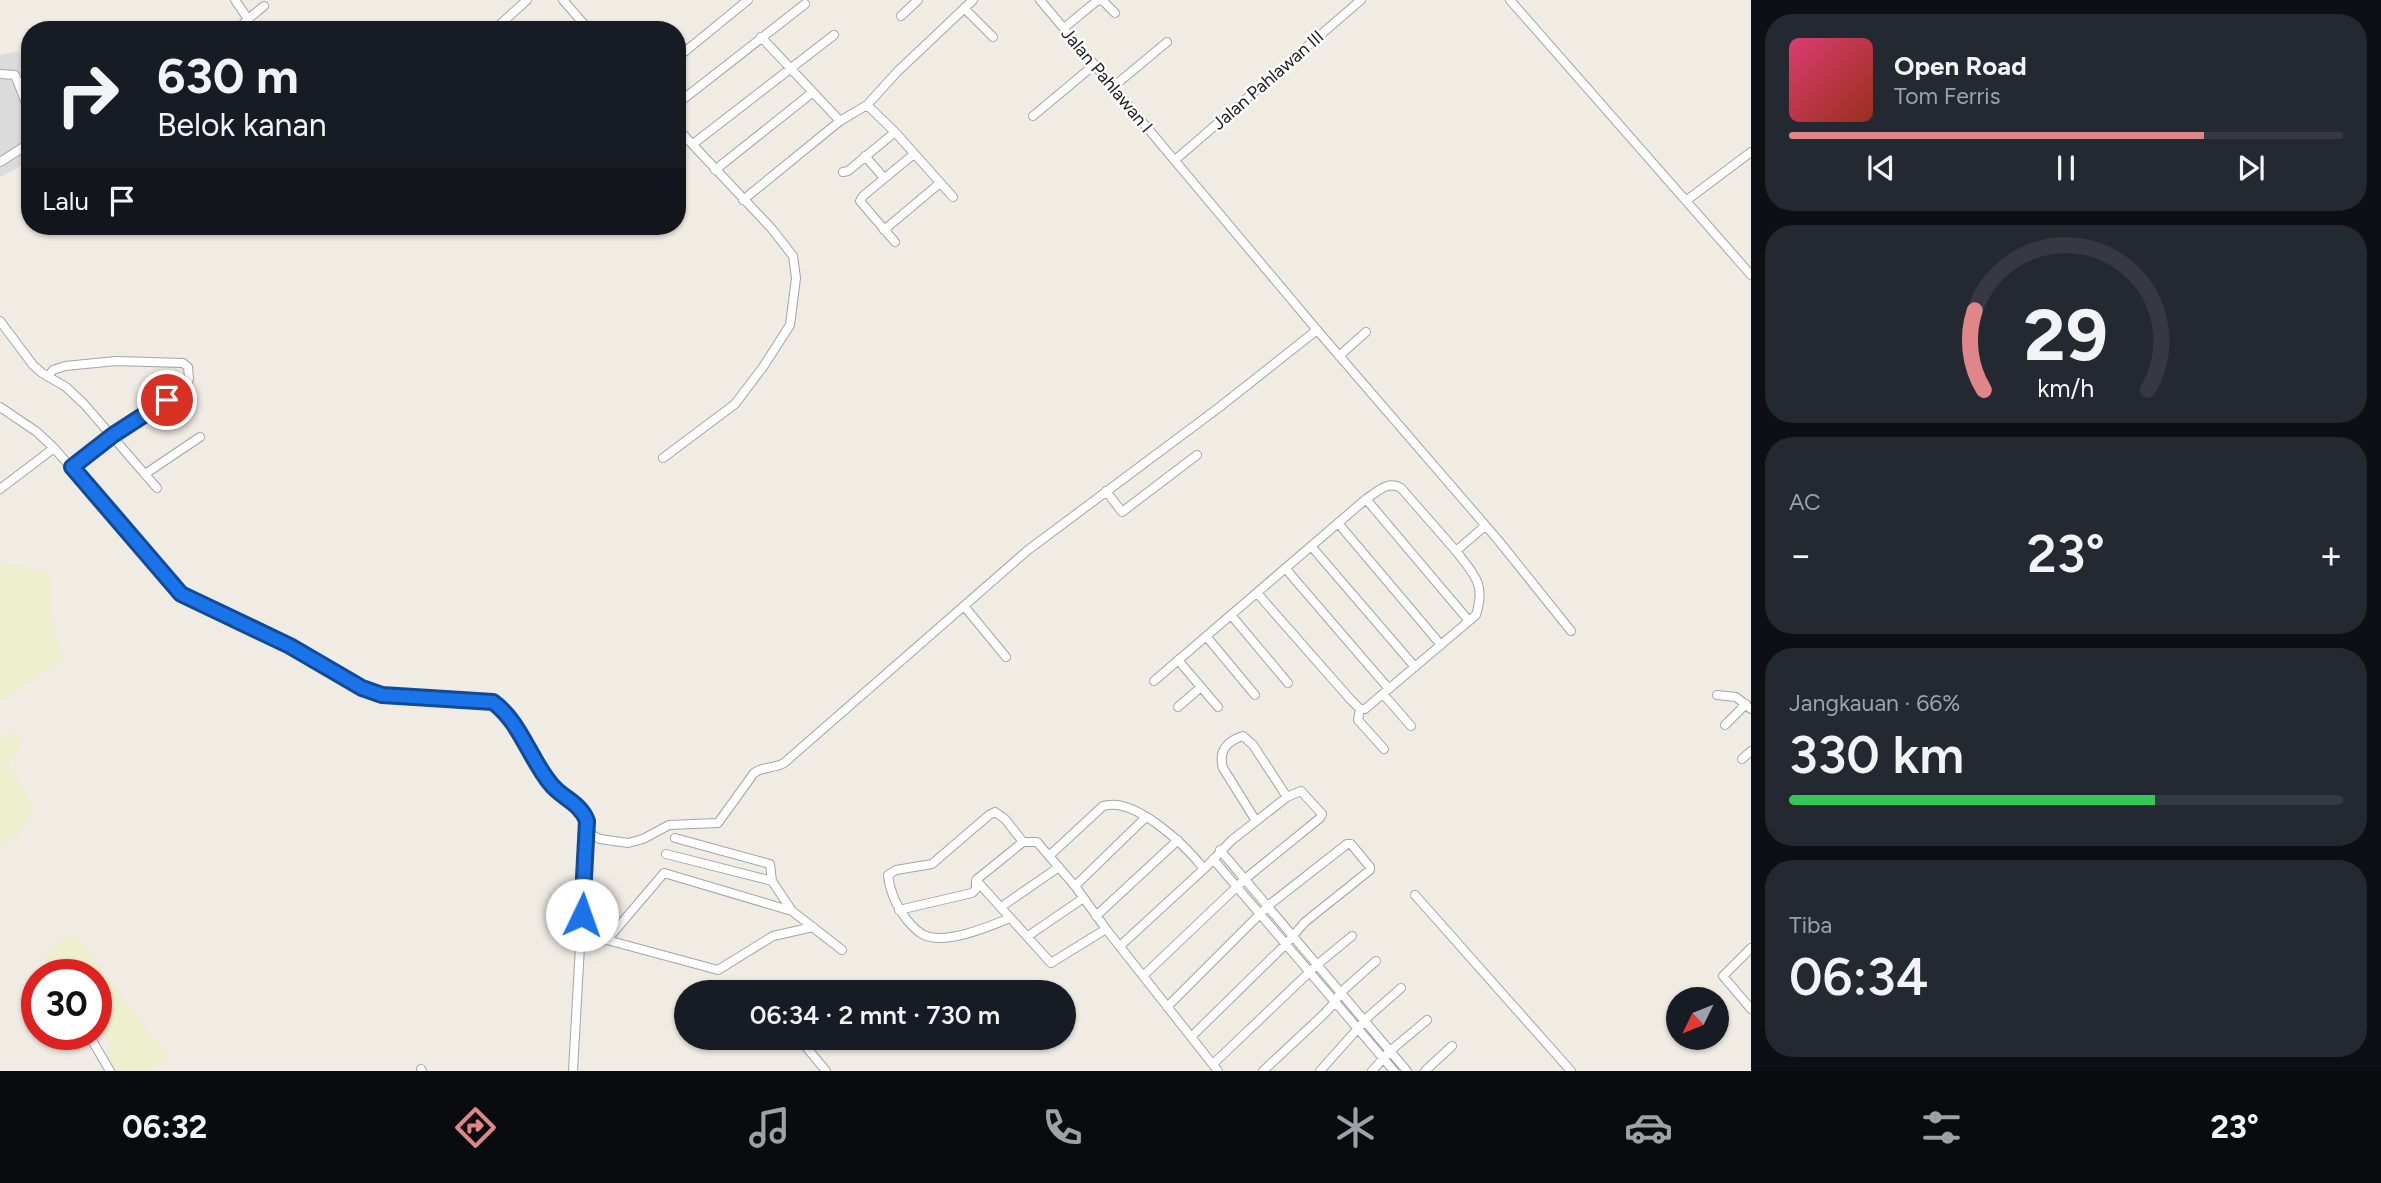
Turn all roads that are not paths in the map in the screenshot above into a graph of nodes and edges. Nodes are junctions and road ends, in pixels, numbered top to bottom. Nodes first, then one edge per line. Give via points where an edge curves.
1 (235, 0) edge
2 (527, 0) edge
3 (564, 0) edge
4 (748, 0) edge
5 (918, 0) edge
6 (973, 0) edge
7 (1040, 0) edge
8 (1361, 0) edge
9 (1510, 0) edge
10 (805, 4) dead end
11 (264, 6) dead end
12 (964, 8) junction
13 (1115, 13) dead end
14 (901, 16) dead end
15 (248, 19) joint
16 (504, 21) edge
17 (582, 21) edge
18 (1064, 28) junction
19 (834, 34) dead end
20 (761, 37) junction
21 (993, 37) dead end
22 (1167, 42) dead end
23 (686, 51) edge
24 (1094, 65) junction
25 (789, 67) junction
26 (0, 74) edge
27 (1113, 87) junction
28 (21, 90) edge
29 (813, 92) junction
30 (686, 97) edge
31 (867, 105) junction
32 (1033, 116) dead end
33 (840, 121) junction
34 (895, 132) junction
35 (686, 137) edge
36 (693, 144) junction
37 (21, 149) edge
38 (1751, 152) edge
39 (914, 154) junction
40 (865, 156) junction
41 (1175, 160) junction
42 (0, 162) edge
43 (715, 170) junction
44 (843, 172) dead end
45 (884, 178) junction
46 (940, 183) junction
47 (953, 197) dead end
48 (743, 200) junction
49 (1686, 200) junction
50 (884, 230) junction
51 (895, 242) dead end
52 (1751, 275) edge
53 (0, 321) edge
54 (1317, 330) junction
55 (1366, 332) dead end
56 (1339, 356) junction
57 (48, 377) junction
58 (0, 407) edge
59 (113, 435) junction
60 (200, 437) dead end
61 (54, 448) junction
62 (1197, 454) dead end
63 (663, 458) dead end
64 (72, 467) junction
65 (145, 474) junction
66 (157, 488) dead end
67 (0, 489) edge
68 (1106, 491) junction
69 (1366, 499) junction
70 (1338, 523) junction
71 (1485, 526) junction
72 (1311, 546) junction
73 (1456, 551) junction
74 (1285, 568) junction
75 (1257, 593) junction
76 (964, 606) junction
77 (1231, 615) junction
78 (1469, 621) junction
79 (1571, 631) dead end
80 (1206, 636) junction
81 (1441, 645) junction
82 (1006, 657) dead end
83 (1178, 660) junction
84 (1415, 667) junction
85 (1154, 681) dead end
86 (1289, 682) dead end
87 (1201, 687) junction
88 (1386, 692) junction
89 (1255, 695) dead end
90 (1717, 695) dead end
91 (1178, 707) dead end
92 (1749, 707) edge
93 (1218, 708) dead end
94 (1360, 709) junction
95 (1725, 725) dead end
96 (1411, 726) dead end
97 (1384, 749) dead end
98 (1751, 751) edge
99 (1742, 759) dead end
100 (1287, 797) junction
101 (1146, 817) junction
102 (1256, 821) junction
103 (586, 832) junction
104 (675, 838) dead end
105 (1178, 840) junction
106 (1023, 842) junction
107 (1220, 850) junction
108 (666, 854) dead end
109 (1049, 856) junction
110 (1213, 859) junction
111 (1059, 867) junction
112 (1204, 869) junction
113 (1244, 879) junction
114 (975, 880) junction
115 (772, 881) junction
116 (1075, 886) junction
117 (1237, 886) junction
118 (1415, 895) dead end
119 (1082, 899) junction
120 (1269, 905) junction
121 (1001, 907) junction
122 (899, 910) junction
123 (792, 911) junction
124 (1260, 913) junction
125 (1097, 916) junction
126 (1010, 918) junction
127 (813, 927) junction
128 (1106, 929) junction
129 (1293, 935) junction
130 (1028, 936) junction
131 (1352, 936) dead end
132 (607, 940) junction
133 (580, 941) junction
134 (1286, 944) junction
135 (1120, 946) junction
136 (842, 950) dead end
137 (1751, 950) edge
138 (1376, 961) dead end
139 (1318, 964) junction
140 (1310, 972) junction
141 (1144, 975) junction
142 (1401, 988) dead end
143 (1340, 993) junction
144 (1335, 1002) junction
145 (1167, 1007) junction
146 (1751, 1009) edge
147 (1427, 1020) dead end
148 (1365, 1022) junction
149 (1359, 1030) junction
150 (1192, 1036) junction
151 (1452, 1046) dead end
152 (98, 1050) edge
153 (809, 1050) edge
154 (1390, 1051) junction
155 (1383, 1059) junction
156 (1216, 1068) edge
157 (110, 1071) edge
158 (573, 1071) edge
159 (826, 1071) edge
160 (1263, 1071) edge
161 (1320, 1071) edge
162 (1371, 1071) edge
163 (1394, 1071) edge
164 (1407, 1071) edge
165 (1425, 1071) edge
166 (1571, 1071) edge

1 - 15 street
2 - 16 street
3 - 17 street
4 - 23 street
5 - 14 street
6 - 12 street
7 - 18 street, Jalan Pahlawan I
8 - 41 street, Jalan Pahlawan III
9 - 49 street
10 - 20 street
11 - 15 street
12 - 21 street
12 - 31 street
13 - 18 street via 1098,0
18 - 24 street, Jalan Pahlawan I
19 - 25 street
20 - 25 street
20 - 30 street
22 - 27 street
24 - 27 street, Jalan Pahlawan I
24 - 32 street
25 - 29 street
25 - 36 street
26 - 28 street via 15,75
27 - 41 street, Jalan Pahlawan I
29 - 33 street
29 - 43 street
31 - 33 street
31 - 34 street
33 - 48 street
34 - 39 street
34 - 40 street
35 - 36 street
36 - 43 street
37 - 42 street
38 - 49 street
39 - 45 street
39 - 46 street
40 - 44 street
40 - 45 street
41 - 54 street, Jalan Pahlawan I
43 - 48 street
45 - 50 street via 860,201
46 - 47 street
46 - 50 street
48 - 63 street via 793,256 796,278 790,325 735,404
49 - 52 street
50 - 51 street
53 - 57 street via 33,365
54 - 56 street, Jalan Pahlawan I
54 - 68 street
55 - 56 street
56 - 71 street, Jalan Pahlawan I
57 - 59 street via 66,387
57 - 59 street via 59,367 116,361 186,365 186,386
58 - 61 street
59 - 64 street
59 - 65 street
60 - 65 street
61 - 64 street
61 - 67 street
62 - 68 street via 1122,512
64 - 103 street via 181,594 382,695 493,702 506,712 551,784 583,810
65 - 66 street
68 - 76 street
69 - 70 street
69 - 73 street via 1395,484
69 - 78 street
70 - 72 street
70 - 81 street
71 - 73 street
71 - 79 street, Jalan Pahlawan I
72 - 74 street
72 - 84 street
73 - 78 street via 1480,583 1481,598
74 - 75 street
74 - 88 street
75 - 77 street
75 - 94 street
76 - 82 street
76 - 103 street via 784,763 754,773 718,823 669,825 628,843
77 - 80 street
77 - 86 street
78 - 81 street
80 - 83 street
80 - 89 street
81 - 84 street
83 - 85 street
83 - 87 street
84 - 88 street
87 - 91 street
87 - 93 street
88 - 94 street
88 - 96 street
90 - 92 street via 1736,697
92 - 95 street
94 - 97 street via 1358,720
98 - 99 street
100 - 102 street
100 - 102 street via 1253,745 1243,736 1234,739 1220,759
100 - 113 street via 1301,791 1322,814 1320,818
101 - 105 street
101 - 109 street via 1119,806 1103,806
101 - 116 street
102 - 107 street
103 - 133 street
104 - 115 street via 770,864
105 - 112 street
105 - 125 street
106 - 109 street via 1037,842
106 - 114 street
106 - 122 street via 1006,818 995,812 989,815 932,864 889,873
107 - 110 street
107 - 113 street
108 - 115 street
109 - 111 street
110 - 112 street
110 - 117 street
111 - 116 street
111 - 121 street
112 - 135 street
113 - 117 street
113 - 120 street
114 - 121 street
114 - 122 street via 972,893
115 - 123 street
116 - 119 street
117 - 124 street
117 - 141 street
118 - 166 street
119 - 125 street
119 - 130 street
120 - 124 street
120 - 129 street
120 - 129 street via 1347,844 1370,867
121 - 126 street
122 - 126 street via 919,932 937,938
123 - 127 street
123 - 132 street via 664,873
124 - 134 street
124 - 145 street
125 - 128 street
126 - 130 street
127 - 132 street via 773,936 718,970
127 - 136 street
128 - 130 street via 1051,963
128 - 135 street
129 - 134 street
129 - 139 street
131 - 139 street
132 - 133 street
133 - 158 street
134 - 140 street
134 - 150 street
135 - 141 street
137 - 146 street via 1723,976
138 - 143 street
139 - 140 street
139 - 143 street
140 - 144 street
140 - 156 street
141 - 145 street
142 - 148 street
143 - 144 street
143 - 148 street
144 - 149 street
144 - 160 street
145 - 150 street
147 - 154 street
148 - 149 street
148 - 154 street
149 - 155 street
149 - 161 street
150 - 156 street
151 - 165 street
152 - 157 street
153 - 159 street
154 - 155 street
154 - 164 street
155 - 162 street
155 - 163 street

